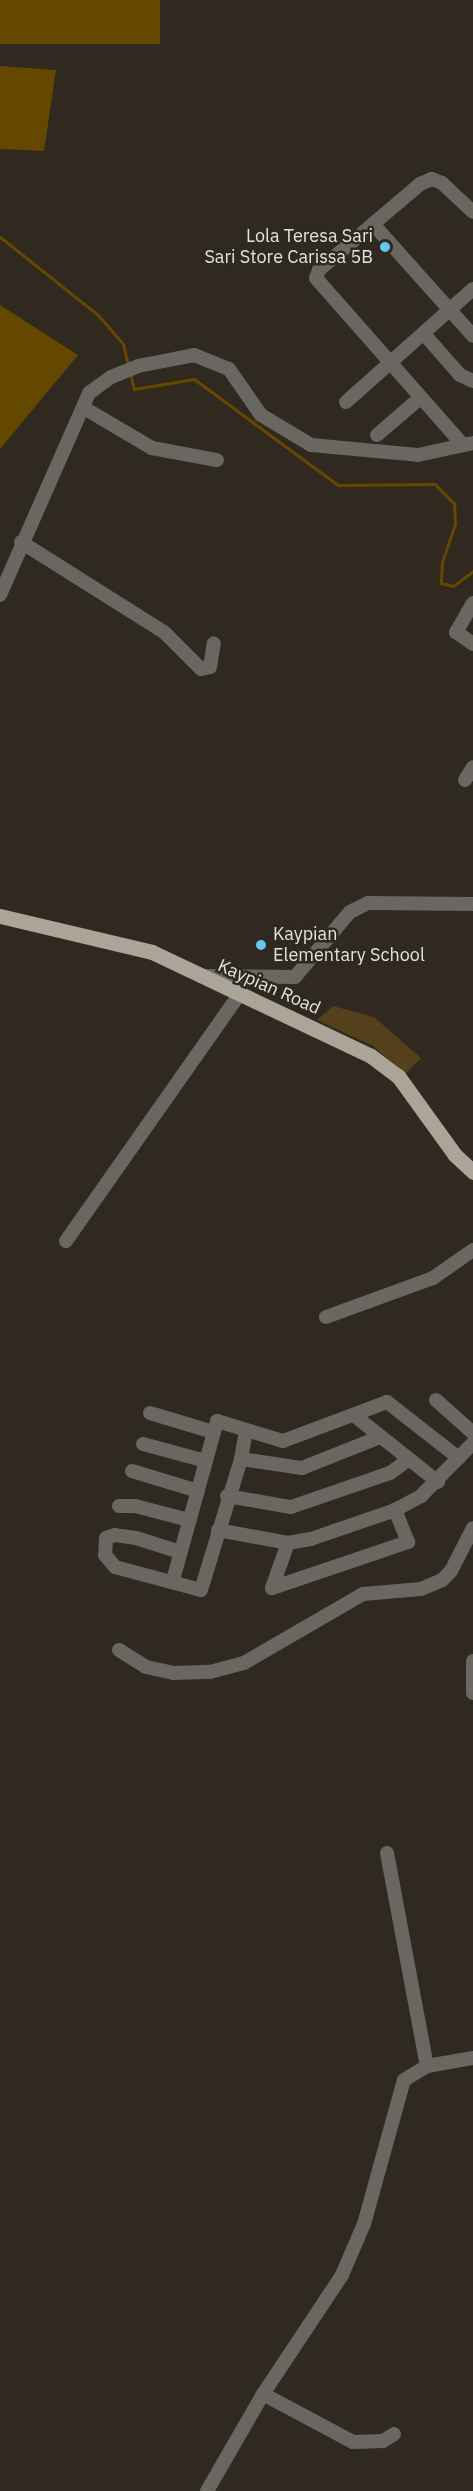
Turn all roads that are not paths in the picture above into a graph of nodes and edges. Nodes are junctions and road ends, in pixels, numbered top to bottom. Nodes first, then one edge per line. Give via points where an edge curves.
1 (473, 212) edge
2 (374, 224) junction
3 (473, 289) edge
4 (449, 310) junction
5 (424, 334) junction
6 (473, 336) edge
7 (391, 363) junction
8 (473, 381) edge
9 (420, 398) junction
10 (346, 402) dead end
11 (84, 408) junction
12 (377, 435) dead end
13 (468, 444) edge
14 (217, 460) dead end
15 (21, 542) junction
16 (0, 596) edge
17 (473, 603) edge
18 (214, 643) dead end
19 (473, 644) edge
20 (473, 767) edge
21 (465, 780) dead end
22 (473, 904) edge
23 (0, 916) edge
24 (196, 976) junction
25 (239, 995) junction
26 (473, 1172) edge
27 (66, 1240) dead end
28 (473, 1250) edge
29 (326, 1317) dead end
30 (436, 1400) dead end
31 (150, 1413) dead end
32 (355, 1416) junction
33 (246, 1430) junction
34 (213, 1432) junction
35 (473, 1433) edge
36 (380, 1437) junction
37 (473, 1443) edge
38 (143, 1444) dead end
39 (459, 1458) junction
40 (241, 1459) junction
41 (408, 1460) junction
42 (206, 1461) junction
43 (132, 1471) dead end
44 (438, 1482) junction
45 (198, 1491) junction
46 (227, 1496) junction
47 (119, 1506) dead end
48 (395, 1510) junction
49 (189, 1520) junction
50 (473, 1528) edge
51 (218, 1530) junction
52 (288, 1543) junction
53 (180, 1551) junction
54 (173, 1580) junction
55 (120, 1650) dead end
56 (473, 1661) edge
57 (473, 1693) edge
58 (387, 1853) dead end
59 (469, 2060) edge
60 (427, 2066) junction
61 (263, 2394) junction
62 (394, 2434) dead end
63 (207, 2491) edge

1 - 2 street via 442,183 432,179
2 - 4 street
2 - 7 street via 319,270 316,278
3 - 4 street
4 - 5 street
4 - 6 street
5 - 7 street
5 - 8 street via 460,375
7 - 9 street
7 - 10 street
9 - 12 street
9 - 13 street
11 - 13 street via 89,393 111,377 138,366 194,355 229,369 261,415 311,445 418,455
11 - 14 street via 152,448
11 - 15 street
15 - 16 street
15 - 18 street via 164,632 201,669 210,667
17 - 19 street via 456,632
20 - 21 street
22 - 24 street via 368,903 350,912 295,977
23 - 24 main road, Kaypian Road via 121,942 152,952
24 - 25 main road, Kaypian Road
25 - 26 main road, Kaypian Road via 371,1056 398,1076 455,1155
25 - 27 street
28 - 29 street via 433,1278
30 - 35 street
31 - 34 street
32 - 33 street via 283,1441
32 - 36 street
32 - 39 street via 387,1402
33 - 34 street via 217,1421
33 - 40 street
34 - 42 street
36 - 40 street via 302,1468
36 - 41 street
37 - 39 street
38 - 42 street
39 - 44 street
40 - 46 street
41 - 44 street
41 - 46 street via 390,1473 291,1507
42 - 45 street
43 - 45 street
44 - 48 street
45 - 49 street
46 - 51 street
47 - 49 street via 135,1506
48 - 52 street
48 - 52 street via 408,1542 272,1588
49 - 53 street
50 - 55 street via 452,1570 442,1580 422,1589 363,1593 244,1663 210,1672 174,1673 146,1667
51 - 52 street
51 - 54 street via 201,1590
53 - 54 street
53 - 54 street via 136,1538 106,1538 105,1555 115,1567
56 - 57 street
58 - 60 street
59 - 60 street
60 - 61 street via 414,2072 402,2086 364,2224 342,2275
61 - 62 street via 353,2442 383,2441
61 - 63 street

